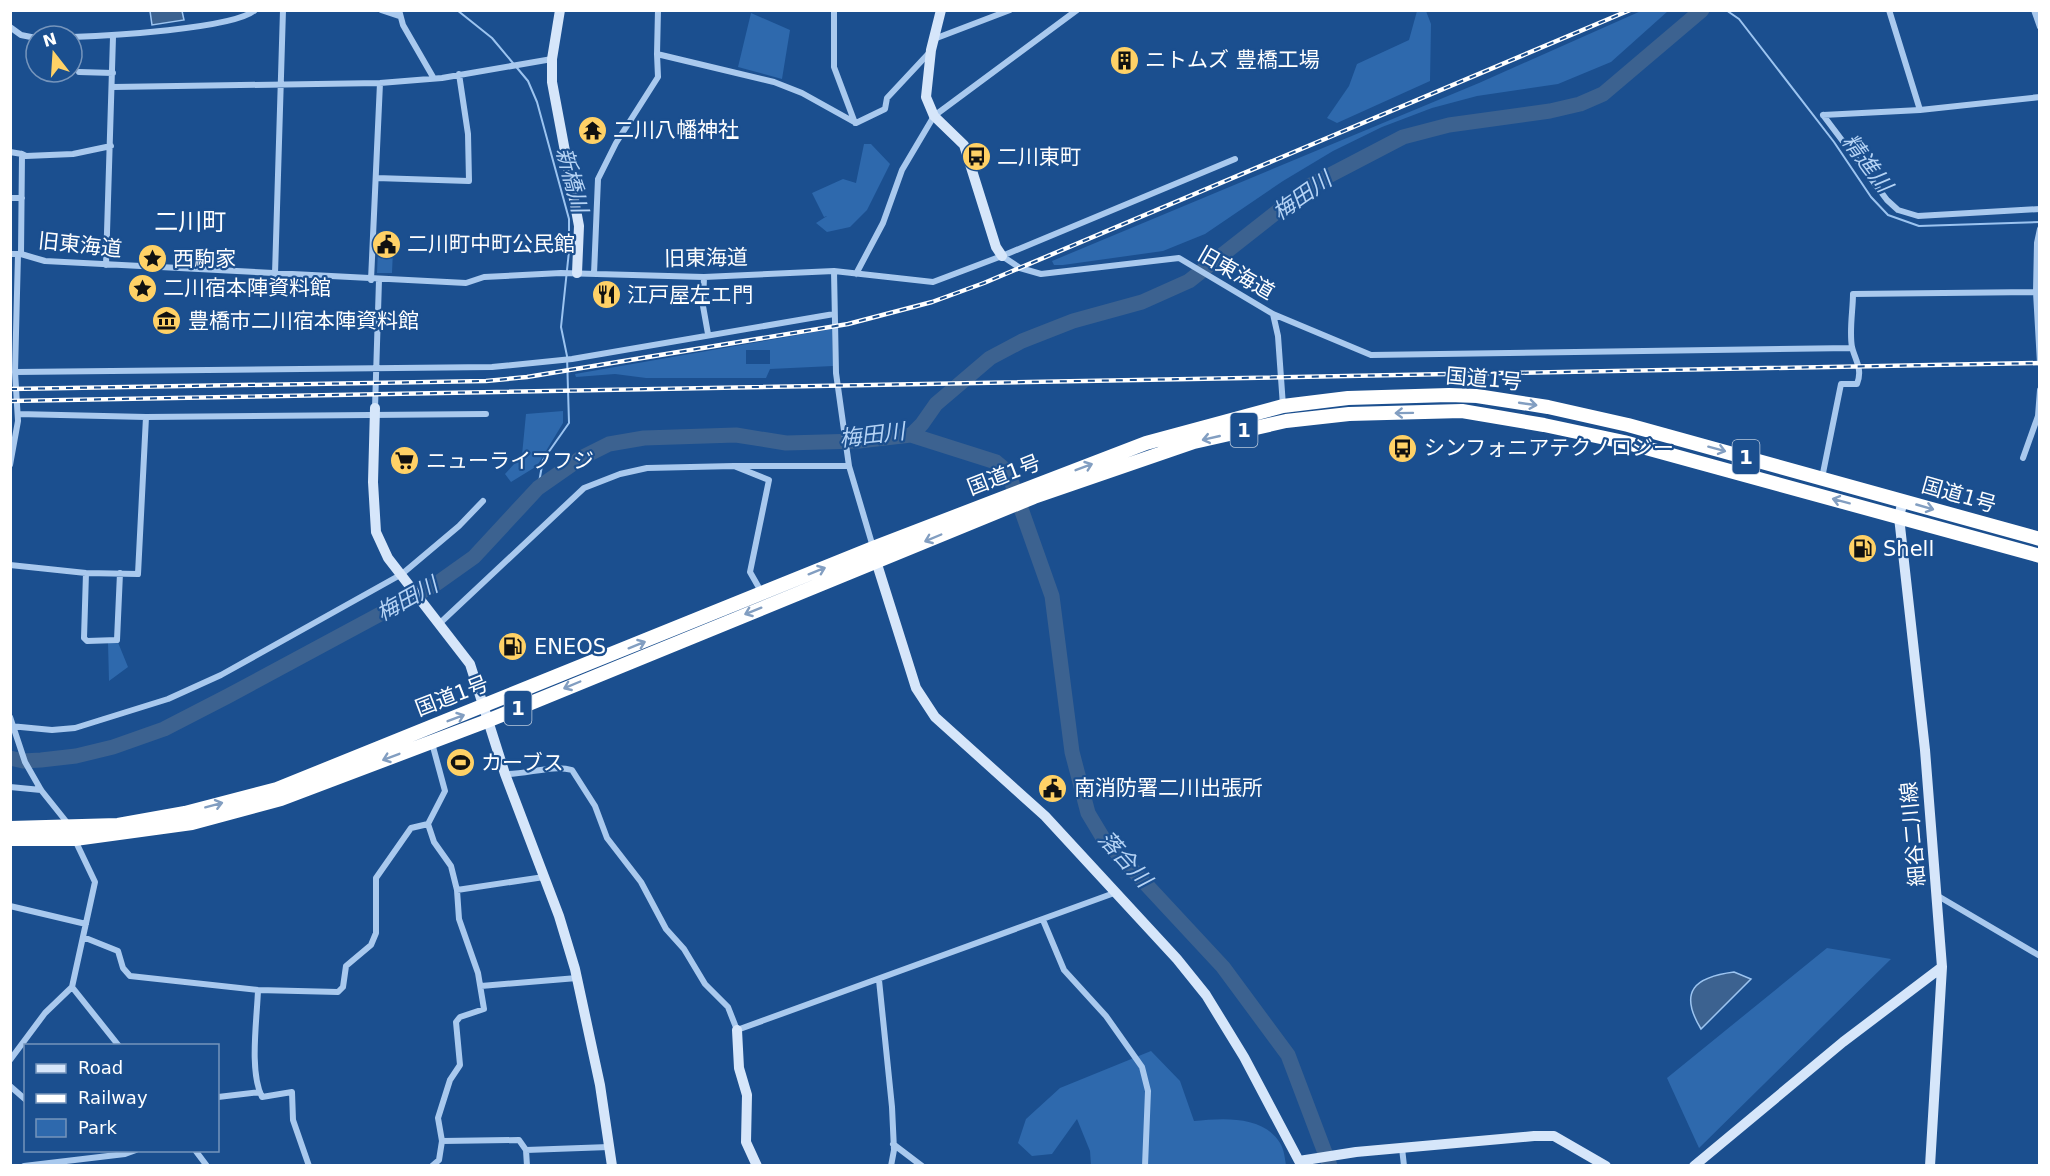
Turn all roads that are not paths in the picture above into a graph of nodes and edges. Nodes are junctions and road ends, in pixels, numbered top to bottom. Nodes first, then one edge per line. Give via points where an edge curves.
1 (255, 10) edge
2 (283, 10) edge
3 (381, 10) edge
4 (561, 10) edge
5 (658, 10) edge
6 (834, 10) edge
7 (941, 10) edge
8 (1010, 10) edge
9 (1077, 10) edge
10 (1889, 10) edge
11 (2034, 10) edge
12 (399, 13) edge
13 (10, 27) edge
14 (2040, 27) edge
15 (24, 36) edge
16 (84, 37) edge
17 (113, 37) junction
18 (932, 45) junction
19 (657, 54) junction
20 (552, 59) junction
21 (84, 72) edge
22 (113, 73) junction
23 (459, 74) junction
24 (433, 77) junction
25 (380, 83) junction
26 (282, 86) junction
27 (113, 87) junction
28 (2040, 97) edge
29 (1920, 110) junction
30 (934, 116) junction
31 (856, 123) junction
32 (111, 146) junction
33 (10, 152) edge
34 (22, 154) junction
35 (1236, 159) dead end
36 (376, 178) junction
37 (10, 198) edge
38 (22, 198) junction
39 (2040, 209) edge
40 (2039, 231) edge
41 (10, 254) edge
42 (20, 254) junction
43 (1002, 256) junction
44 (106, 265) junction
45 (834, 271) junction
46 (574, 273) junction
47 (275, 274) junction
48 (594, 274) junction
49 (856, 274) junction
50 (704, 277) junction
51 (371, 280) junction
52 (379, 280) junction
53 (2036, 292) junction
54 (834, 314) junction
55 (1273, 314) junction
56 (708, 334) junction
57 (1852, 348) junction
58 (14, 354) edge
59 (2040, 363) edge
60 (376, 370) junction
61 (15, 372) junction
62 (2040, 390) edge
63 (1283, 406) junction
64 (375, 411) junction
65 (486, 414) dead end
66 (146, 417) junction
67 (15, 418) edge
68 (1286, 421) junction
69 (2023, 458) dead end
70 (849, 464) junction
71 (10, 465) edge
72 (734, 466) junction
73 (1822, 478) junction
74 (1032, 492) junction
75 (1903, 500) junction
76 (483, 501) dead end
77 (1899, 517) junction
78 (2040, 540) edge
79 (874, 555) junction
80 (2040, 556) edge
81 (10, 565) edge
82 (86, 573) junction
83 (120, 573) junction
84 (404, 576) junction
85 (762, 594) junction
86 (437, 621) junction
87 (485, 714) junction
88 (10, 717) edge
89 (12, 729) edge
90 (431, 741) junction
91 (504, 774) junction
92 (10, 787) edge
93 (40, 788) junction
94 (428, 824) junction
95 (10, 828) edge
96 (73, 834) junction
97 (10, 839) edge
98 (544, 877) junction
99 (457, 890) junction
100 (1118, 892) junction
101 (1938, 896) junction
102 (10, 906) edge
103 (1043, 920) junction
104 (86, 924) junction
105 (83, 937) junction
106 (2040, 956) edge
107 (1942, 967) junction
108 (577, 978) junction
109 (879, 980) junction
110 (482, 986) junction
111 (72, 987) junction
112 (258, 990) junction
113 (737, 1030) junction
114 (117, 1044) edge
115 (14, 1050) edge
116 (10, 1060) edge
117 (10, 1086) edge
118 (260, 1092) junction
119 (219, 1097) edge
120 (24, 1098) edge
121 (442, 1141) junction
122 (893, 1144) junction
123 (609, 1147) junction
124 (1402, 1148) junction
125 (526, 1150) junction
126 (130, 1152) edge
127 (196, 1152) edge
128 (1300, 1163) edge
129 (24, 1166) edge
130 (207, 1166) edge
131 (309, 1166) edge
132 (432, 1166) edge
133 (527, 1166) edge
134 (612, 1166) edge
135 (757, 1166) edge
136 (891, 1166) edge
137 (922, 1166) edge
138 (1145, 1166) edge
139 (1404, 1166) edge
140 (1605, 1166) edge
141 (1694, 1166) edge
142 (1929, 1166) edge

1 - 17 street via 237,19
2 - 26 street
3 - 12 street
4 - 20 street
5 - 19 street
6 - 31 street via 833,61
7 - 18 street
8 - 18 street
9 - 30 street
10 - 29 street
11 - 14 street
12 - 24 street
13 - 15 street
16 - 17 street
17 - 22 street
18 - 30 street via 926,97
18 - 31 street via 887,98 885,109
19 - 31 street via 774,82
19 - 48 street via 658,77 598,179
20 - 23 street
20 - 46 street via 552,82 579,226
21 - 22 street
22 - 27 street
23 - 24 street
23 - 36 street via 468,134 469,181
24 - 25 street
25 - 26 street
25 - 36 street
26 - 27 street
26 - 47 street
27 - 32 street
28 - 29 street
29 - 39 street via 1823,116 1898,210 1918,216
30 - 43 street via 963,145
30 - 49 street via 902,170 883,223
32 - 34 street via 73,154
32 - 44 street
33 - 34 street
34 - 38 street
35 - 43 street
36 - 51 street
37 - 38 street
38 - 42 street
40 - 53 street
41 - 42 street, 旧東海道
42 - 44 street, 旧東海道 via 45,261
42 - 58 street
43 - 49 street, 旧東海道 via 933,282
43 - 55 street, 旧東海道 via 1020,268 1041,274 1179,258
44 - 47 street, 旧東海道
45 - 49 street, 旧東海道
45 - 50 street, 旧東海道
45 - 54 street
46 - 48 street, 旧東海道
46 - 52 street, 旧東海道 via 484,277 466,283
47 - 51 street, 旧東海道
48 - 50 street, 旧東海道
50 - 56 street via 703,306
51 - 52 street, 旧東海道
52 - 60 street
53 - 57 street via 1853,294
53 - 59 street
54 - 56 street
54 - 70 street via 840,408
55 - 57 street, 旧東海道 via 1371,355
55 - 63 street
56 - 60 street via 572,359 492,367
57 - 73 street via 1860,377 1857,384 1841,384
58 - 61 street
60 - 61 street
60 - 64 street
61 - 67 street
62 - 69 street via 2038,416
63 - 68 street
63 -> 73 highway, 国道1号 / 1 via 1348,398 1477,396 1548,406 1629,424
74 -> 63 highway, 国道1号 / 1 via 1146,443
64 - 65 street
64 - 66 street
64 - 84 street via 376,532 388,558
66 - 67 street
66 - 83 street via 138,574
67 - 71 street
68 -> 74 highway, 国道1号 / 1 via 1194,442
77 -> 68 highway, 国道1号 / 1 via 1624,442 1474,413 1349,414
70 - 72 street
70 - 79 street
72 - 85 street via 770,480 750,572
72 - 86 street via 647,468 584,489
73 - 75 highway, 国道1号 / 1
74 - 79 highway, 国道1号 / 1
75 - 77 street, 細谷二川線
75 -> 78 highway, 国道1号 / 1
76 - 84 street
77 - 80 highway, 国道1号 / 1
77 - 101 street, 細谷二川線
85 -> 79 highway, 国道1号 / 1
79 -> 87 highway, 国道1号 / 1
79 - 100 street via 916,688 935,717 1045,816
81 - 82 street
82 - 83 street
82 - 83 street via 84,638 108,642 117,640
84 - 86 street
84 - 89 street via 168,699 75,728
87 -> 85 highway, 国道1号 / 1
86 - 87 street via 470,664
87 - 90 highway, 国道1号 / 1
87 - 91 street
96 -> 87 highway, 国道1号 / 1 via 184,813 277,789
88 - 89 street
89 - 93 street
90 - 94 street via 445,791
90 -> 96 highway, 国道1号 / 1 via 281,799 203,820
91 - 98 street
91 - 113 street via 562,767 572,770 595,806 607,838 641,882 666,929 684,949 705,984 728,1007
92 - 93 street
93 - 96 street
94 - 99 street via 434,842 451,866
94 - 112 street via 411,828 376,878 376,933 371,945 346,966 343,987 338,992
95 - 96 highway, 国道1号 / 1
96 - 97 highway, 国道1号 / 1
96 - 104 street via 95,882
98 - 99 street
98 - 108 street
99 - 110 street via 459,919
100 - 103 street
100 - 128 street via 1206,995 1245,1057
101 - 106 street
101 - 107 street, 細谷二川線
102 - 104 street
103 - 109 street
103 - 138 street via 1064,970 1106,1016 1142,1067 1148,1091
104 - 105 street
105 - 111 street
105 - 112 street via 118,951 130,976
107 - 141 street via 1843,1042
107 - 142 street, 細谷二川線
108 - 110 street
108 - 123 street
109 - 113 street
109 - 122 street
110 - 121 street via 484,1009 456,1022 460,1065 450,1080 438,1118
111 - 114 street
111 - 115 street
112 - 118 street via 256,1066
113 - 135 street via 739,1068 747,1095 746,1142
115 - 116 street
117 - 120 street
118 - 119 street
118 - 131 street via 262,1097 292,1092 293,1120
121 - 125 street via 519,1140
121 - 132 street via 439,1160
122 - 136 street
122 - 137 street
123 - 125 street
123 - 134 street
124 - 128 street
124 - 139 street
124 - 140 street via 1554,1136
125 - 133 street
126 - 129 street
127 - 130 street

